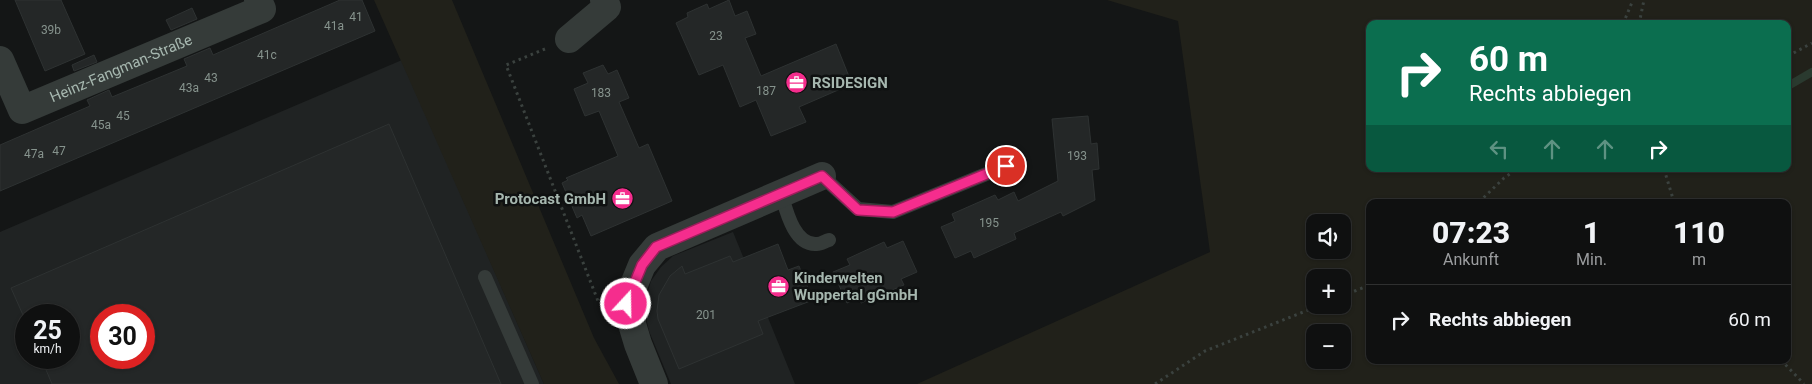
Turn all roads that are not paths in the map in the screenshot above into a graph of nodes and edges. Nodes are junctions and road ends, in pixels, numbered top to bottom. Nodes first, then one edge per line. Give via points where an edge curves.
1 (258, 0) edge
2 (604, 0) edge
3 (569, 39) road end
4 (0, 60) edge
5 (1006, 166) dead end
6 (822, 176) joint
7 (781, 193) junction
8 (829, 240) dead end
9 (485, 277) dead end
10 (532, 384) edge
11 (654, 384) edge

1 - 4 street, Heinz-Fangman-Straße via 262,9 22,110
2 - 3 street via 607,7
5 - 6 lane via 893,212 858,210
6 - 7 street
7 - 8 lane via 791,224 802,239 816,244
7 - 11 street via 656,247 642,265 626,304
9 - 10 lane

